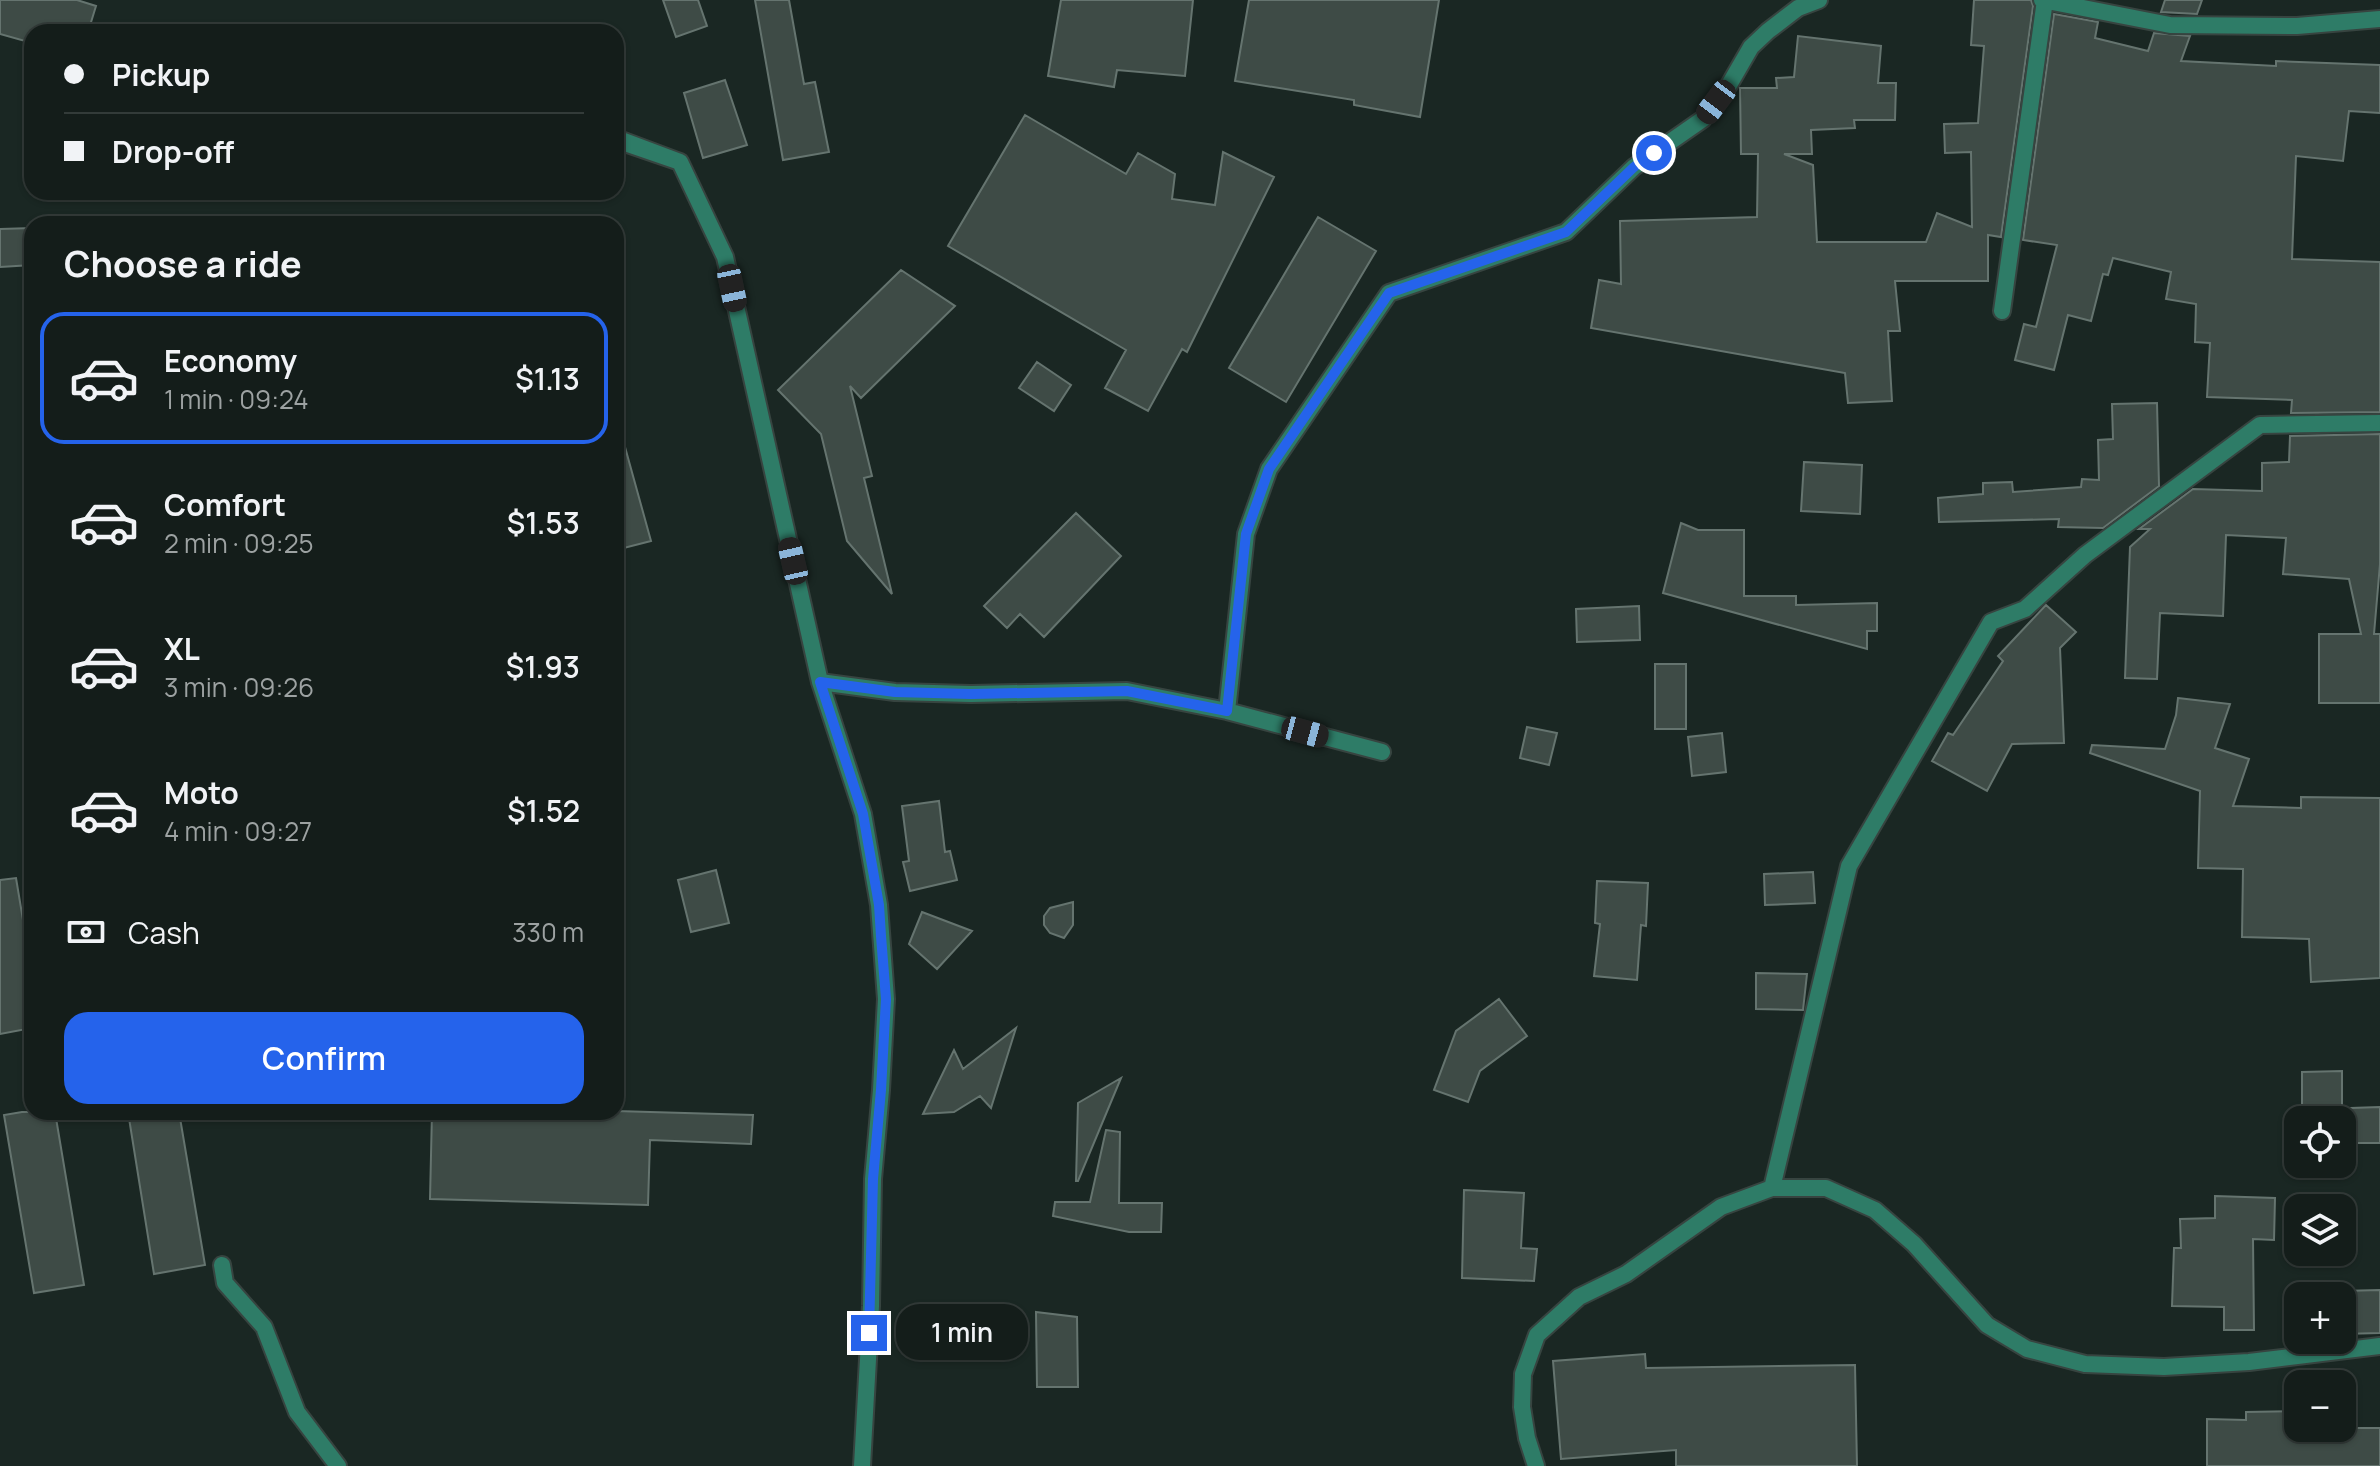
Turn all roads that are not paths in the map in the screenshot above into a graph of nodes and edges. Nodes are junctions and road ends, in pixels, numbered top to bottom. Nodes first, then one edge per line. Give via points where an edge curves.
1 (1819, 0) edge
2 (2043, 0) edge
3 (2380, 19) edge
4 (624, 142) edge
5 (2002, 311) dead end
6 (2380, 423) edge
7 (820, 682) junction
8 (1227, 711) junction
9 (1382, 752) dead end
10 (1772, 1188) junction
11 (222, 1265) dead end
12 (2380, 1346) edge
13 (338, 1466) edge
14 (862, 1466) edge
15 (1536, 1466) edge

1 - 8 street via 1798,8 1768,31 1751,47 1703,119 1634,167 1566,232 1389,293 1269,469 1246,534
2 - 3 street via 2170,25 2297,26
2 - 5 street
4 - 7 street via 680,162 725,257
6 - 10 street via 2260,425 2085,555 2025,609 1991,622 1849,866
7 - 8 street via 895,692 1127,691
7 - 14 street via 863,814 879,905 886,999
8 - 9 street
10 - 12 street via 1826,1188 1875,1210 1914,1244 1987,1325 2027,1349 2056,1357 2085,1364 2164,1367
10 - 15 street via 1721,1207 1626,1274 1579,1297 1537,1335 1523,1374 1522,1407
11 - 13 street via 225,1283 264,1327 297,1412

